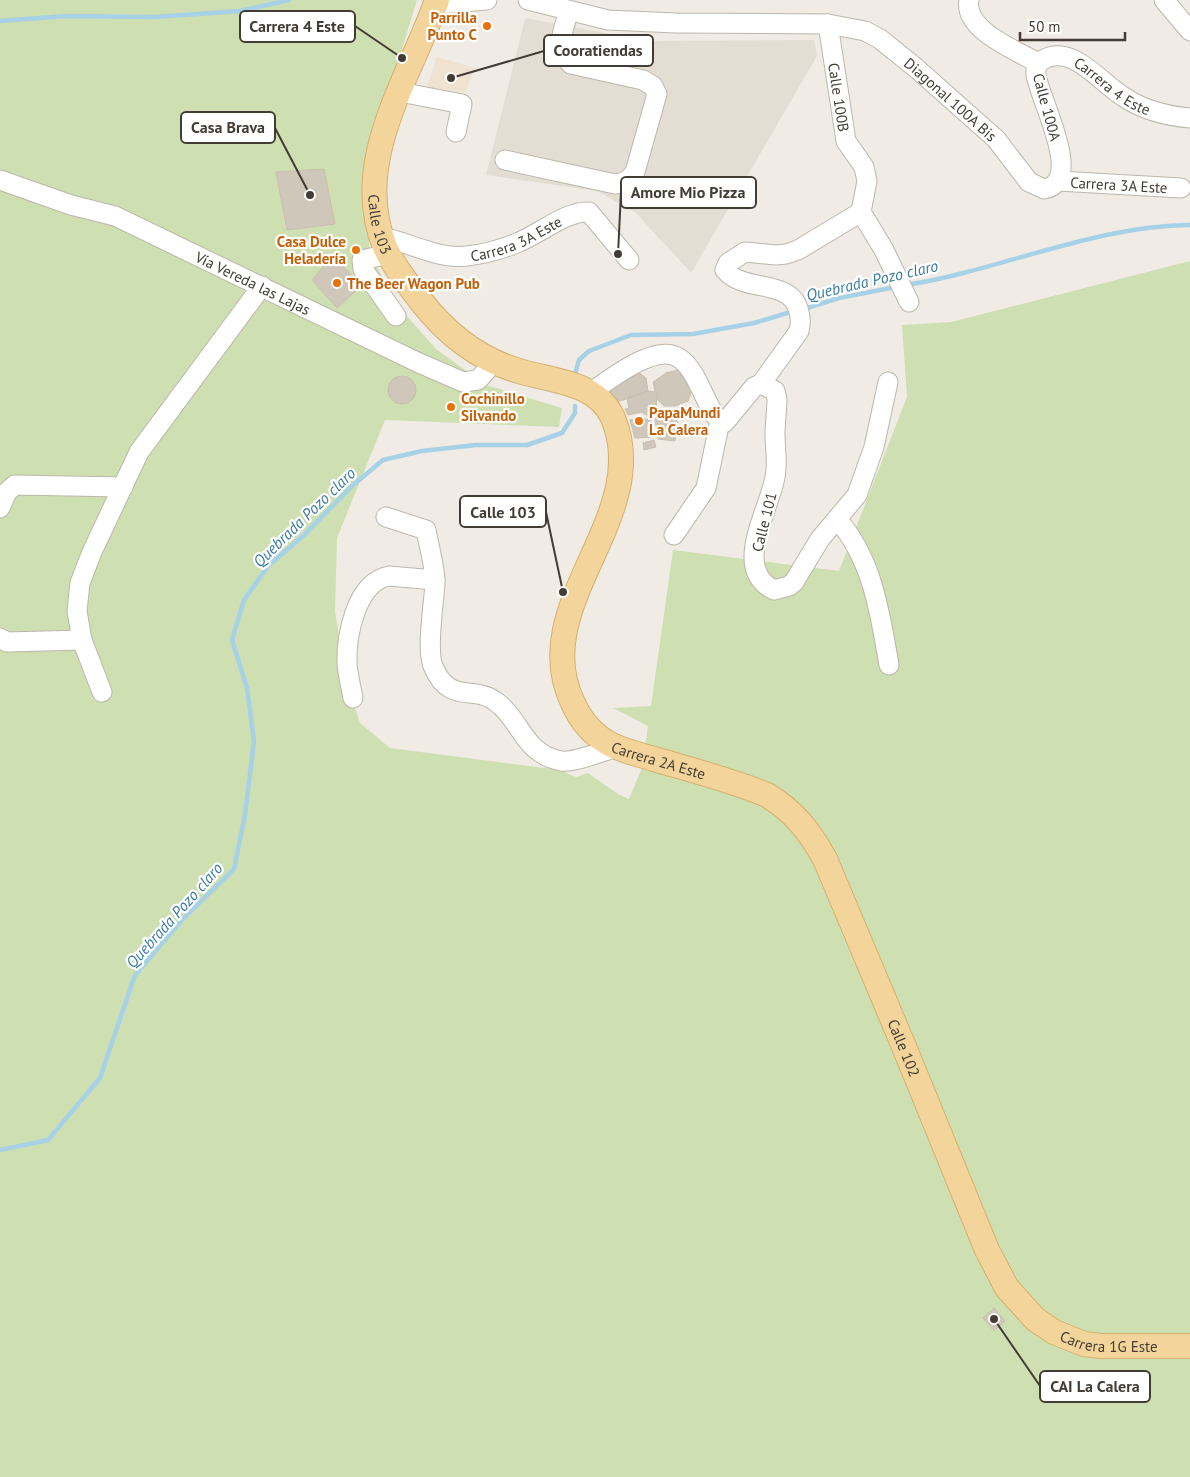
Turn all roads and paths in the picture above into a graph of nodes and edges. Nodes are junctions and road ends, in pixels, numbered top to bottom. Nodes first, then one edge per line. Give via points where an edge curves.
1 (487, 0) edge
2 (528, 0) edge
3 (1164, 0) edge
4 (437, 2) edge
5 (969, 7) edge
6 (569, 11) junction
7 (828, 24) junction
8 (1190, 31) edge
9 (1038, 63) junction
10 (400, 92) junction
11 (1190, 118) edge
12 (456, 132) dead end
13 (505, 160) dead end
14 (0, 180) edge
15 (1058, 181) junction
16 (1181, 188) dead end
17 (861, 212) junction
18 (385, 245) junction
19 (629, 260) dead end
20 (262, 286) junction
21 (908, 298) dead end
22 (396, 316) dead end
23 (495, 361) junction
24 (888, 382) dead end
25 (761, 384) junction
26 (590, 393) junction
27 (720, 421) junction
28 (123, 487) junction
29 (0, 508) edge
30 (386, 517) dead end
31 (838, 520) junction
32 (674, 535) dead end
33 (435, 580) junction
34 (0, 638) edge
35 (82, 640) junction
36 (889, 665) dead end
37 (102, 692) dead end
38 (353, 698) dead end
39 (576, 711) joint
40 (617, 747) junction
41 (756, 790) joint
42 (1035, 1318) joint
43 (1190, 1346) edge

1 - 4 street
2 - 6 street
3 - 8 street
4 - 10 main road, Calle 103
5 - 9 street via 979,28
6 - 7 street via 629,21
6 - 13 street via 560,49 562,56 571,64 643,80 653,86 657,94 635,172 623,184 615,184
7 - 15 street, Diagonal 100A Bis via 864,31 896,50 996,139 1029,182 1044,189
7 - 17 street, Calle 100B via 846,141 864,167 867,181
9 - 11 street, Carrera 4 Este via 1051,56 1066,55 1137,105 1163,114
9 - 15 street, Calle 100A via 1036,74 1050,112 1060,161
10 - 12 street via 462,104
10 - 18 main road, Calle 103 via 380,143 374,176 376,209
14 - 20 street, Vía Vereda las Lajas via 71,205 115,216
15 - 16 street, Carrera 3A Este
17 - 21 street
17 - 25 street via 798,250 776,255 744,252 728,263 725,270 737,281 787,293 795,299 799,313 799,331
18 - 19 street, Carrera 3A Este via 466,256 519,242 560,221 589,212
18 - 22 street via 362,260 361,264
18 - 23 main road, Calle 103 via 408,283 442,325 465,346
20 - 23 street, Vía Vereda las Lajas via 463,382 478,380
20 - 28 street via 139,452
23 - 26 main road, Calle 103 via 566,382
24 - 31 street, Calle 101 via 874,446 857,495
25 - 27 street via 754,387 729,419
25 - 31 street, Calle 101 via 775,391 777,408 776,475 754,550 755,570 762,582 774,590 789,586 800,574 820,539
26 - 27 street via 643,359 667,354 678,357 688,368 714,416
26 - 39 main road, Calle 103 via 605,405 614,420 620,445 620,464 612,508 565,626 564,680
27 - 32 street via 706,488
28 - 29 street via 15,485
28 - 35 street via 80,583 77,610
30 - 33 street via 426,530
31 - 36 street via 860,551 871,578
33 - 38 street via 382,577 366,592 358,604 349,634 347,664
33 - 40 street via 430,652 432,664 445,686 494,700 537,751 552,758 564,761
34 - 35 street via 7,642
35 - 37 street
39 - 40 main road, Carrera 2A Este via 593,732
40 - 41 main road, Carrera 2A Este
41 - 42 main road, Calle 102 via 779,802 799,819 825,859 996,1270 1007,1288
42 - 43 main road, Carrera 1G Este via 1054,1332 1084,1344

